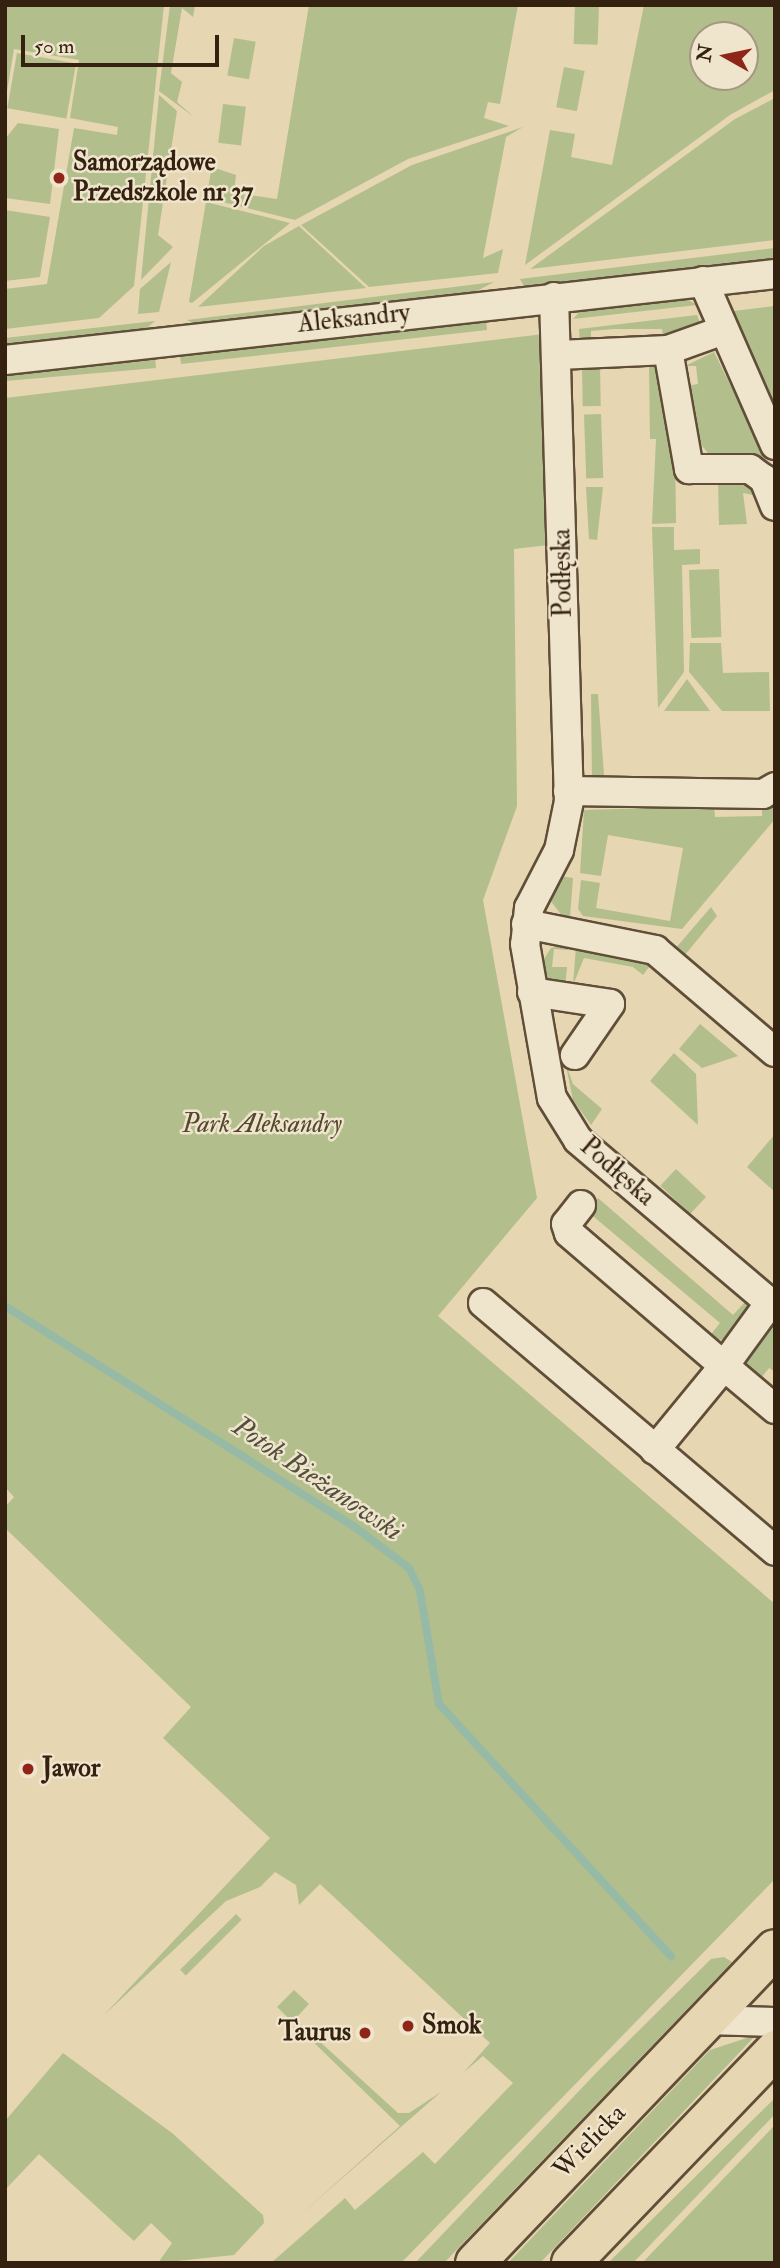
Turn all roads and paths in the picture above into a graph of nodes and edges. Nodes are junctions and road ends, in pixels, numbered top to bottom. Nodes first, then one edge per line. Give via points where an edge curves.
1 (775, 274) edge
2 (703, 281) junction
3 (554, 297) junction
4 (724, 330) junction
5 (668, 350) junction
6 (558, 355) junction
7 (5, 360) edge
8 (775, 445) edge
9 (775, 506) edge
10 (775, 787) edge
11 (568, 791) junction
12 (526, 924) junction
13 (532, 992) junction
14 (775, 1052) edge
15 (575, 1055) dead end
16 (581, 1205) dead end
17 (483, 1303) dead end
18 (772, 1305) edge
19 (724, 1366) junction
20 (775, 1409) edge
21 (655, 1450) junction
22 (775, 1551) edge
23 (775, 1949) edge
24 (706, 2021) junction
25 (775, 2022) edge
26 (775, 2050) edge
27 (475, 2263) edge
28 (571, 2263) edge

1 - 2 street, Aleksandry
2 - 3 street, Aleksandry
2 - 4 street
3 - 6 street, Podłęska
3 - 7 street, Aleksandry
4 - 5 street
4 - 8 street
5 - 6 street
5 - 9 street via 689,469 750,469 764,479
6 - 11 street, Podłęska
10 - 11 street via 763,794
11 - 12 street, Podłęska via 559,850
12 - 13 street, Podłęska
12 - 14 street via 655,950
13 - 15 street via 610,1004
13 - 18 street, Podłęska via 552,1098 568,1129
16 - 19 street via 566,1224 569,1233
17 - 21 street
18 - 19 street
19 - 20 street
19 - 21 street
21 - 22 street
23 - 24 main road, Wielicka
24 - 25 street
24 - 27 main road, Wielicka
26 - 28 main road

